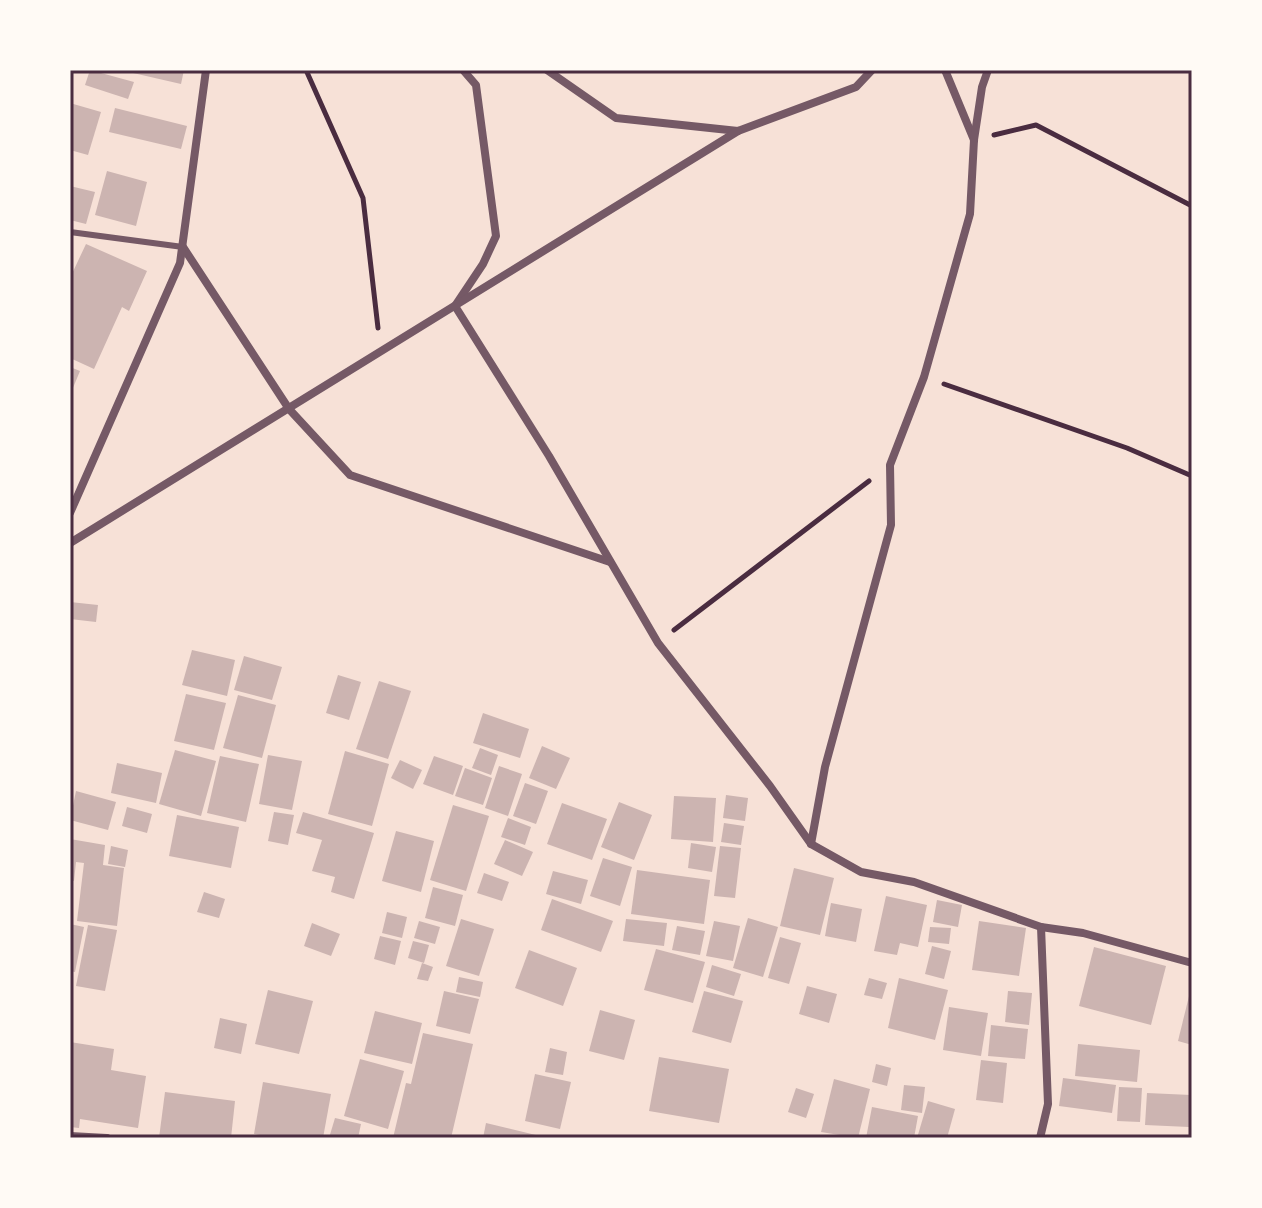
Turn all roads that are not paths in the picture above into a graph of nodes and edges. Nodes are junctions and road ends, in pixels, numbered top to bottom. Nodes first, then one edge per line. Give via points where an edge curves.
1 (206, 70) edge
2 (463, 70) edge
3 (547, 70) edge
4 (872, 70) edge
5 (945, 70) edge
6 (988, 70) edge
7 (738, 131) junction
8 (974, 140) junction
9 (70, 232) edge
10 (183, 247) junction
11 (455, 306) junction
12 (289, 409) junction
13 (70, 513) edge
14 (70, 543) edge
15 (611, 562) junction
16 (811, 844) junction
17 (1041, 927) junction
18 (1192, 963) edge
19 (70, 1136) edge
20 (107, 1138) edge
21 (1040, 1138) edge

1 - 10 street
2 - 11 street via 476,85 496,236
3 - 7 street via 616,118
4 - 7 street via 856,87
5 - 8 street
6 - 8 street
7 - 11 street
8 - 16 street via 970,214 924,377 890,465 891,525 825,767
9 - 10 lane
10 - 12 street
10 - 13 street
11 - 12 street
11 - 15 street
12 - 14 street
12 - 15 street via 350,475
15 - 16 street via 658,643
16 - 17 street via 861,872 914,882
17 - 18 street
17 - 21 street via 1048,1104
19 - 20 street

